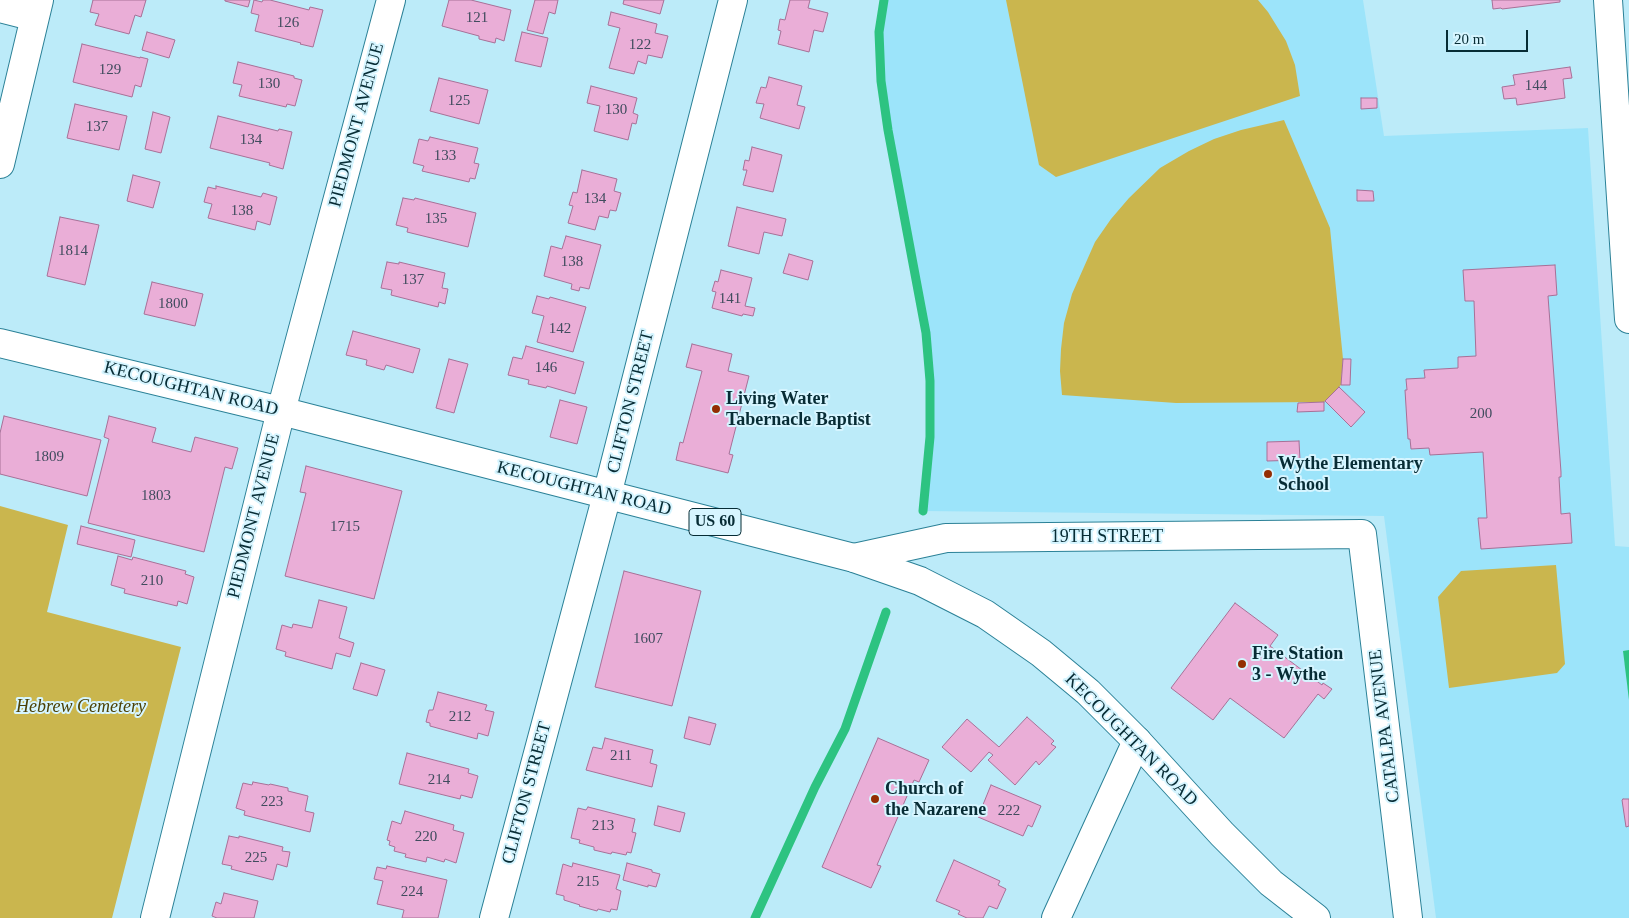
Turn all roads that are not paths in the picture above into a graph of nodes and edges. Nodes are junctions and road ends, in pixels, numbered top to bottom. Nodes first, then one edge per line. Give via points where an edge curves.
1 (391, 0) edge
2 (733, 0) edge
3 (1608, 0) edge
4 (0, 8) edge
5 (37, 9) edge
6 (1624, 155) edge
7 (0, 164) edge
8 (1629, 319) edge
9 (0, 343) edge
10 (281, 411) junction
11 (607, 495) junction
12 (1362, 534) joint
13 (854, 558) junction
14 (1137, 741) junction
15 (155, 918) edge
16 (494, 918) edge
17 (1056, 918) edge
18 (1316, 918) edge
19 (1408, 918) edge

1 - 10 street, PIEDMONT AVENUE
2 - 11 street, CLIFTON STREET
3 - 6 street
4 - 5 street
5 - 7 street
6 - 8 street
9 - 10 street, KECOUGHTAN ROAD / US 60
10 - 11 street, KECOUGHTAN ROAD / US 60
10 - 15 street, PIEDMONT AVENUE
11 - 13 street, KECOUGHTAN ROAD / US 60
11 - 16 street, CLIFTON STREET
12 - 13 street, 19TH STREET via 946,538
12 - 19 street, CATALPA AVENUE
13 - 14 street, KECOUGHTAN ROAD / US 60 via 920,581 984,614 1042,654 1088,692
14 - 17 street
14 - 18 street, KECOUGHTAN ROAD / US 60 via 1271,883

